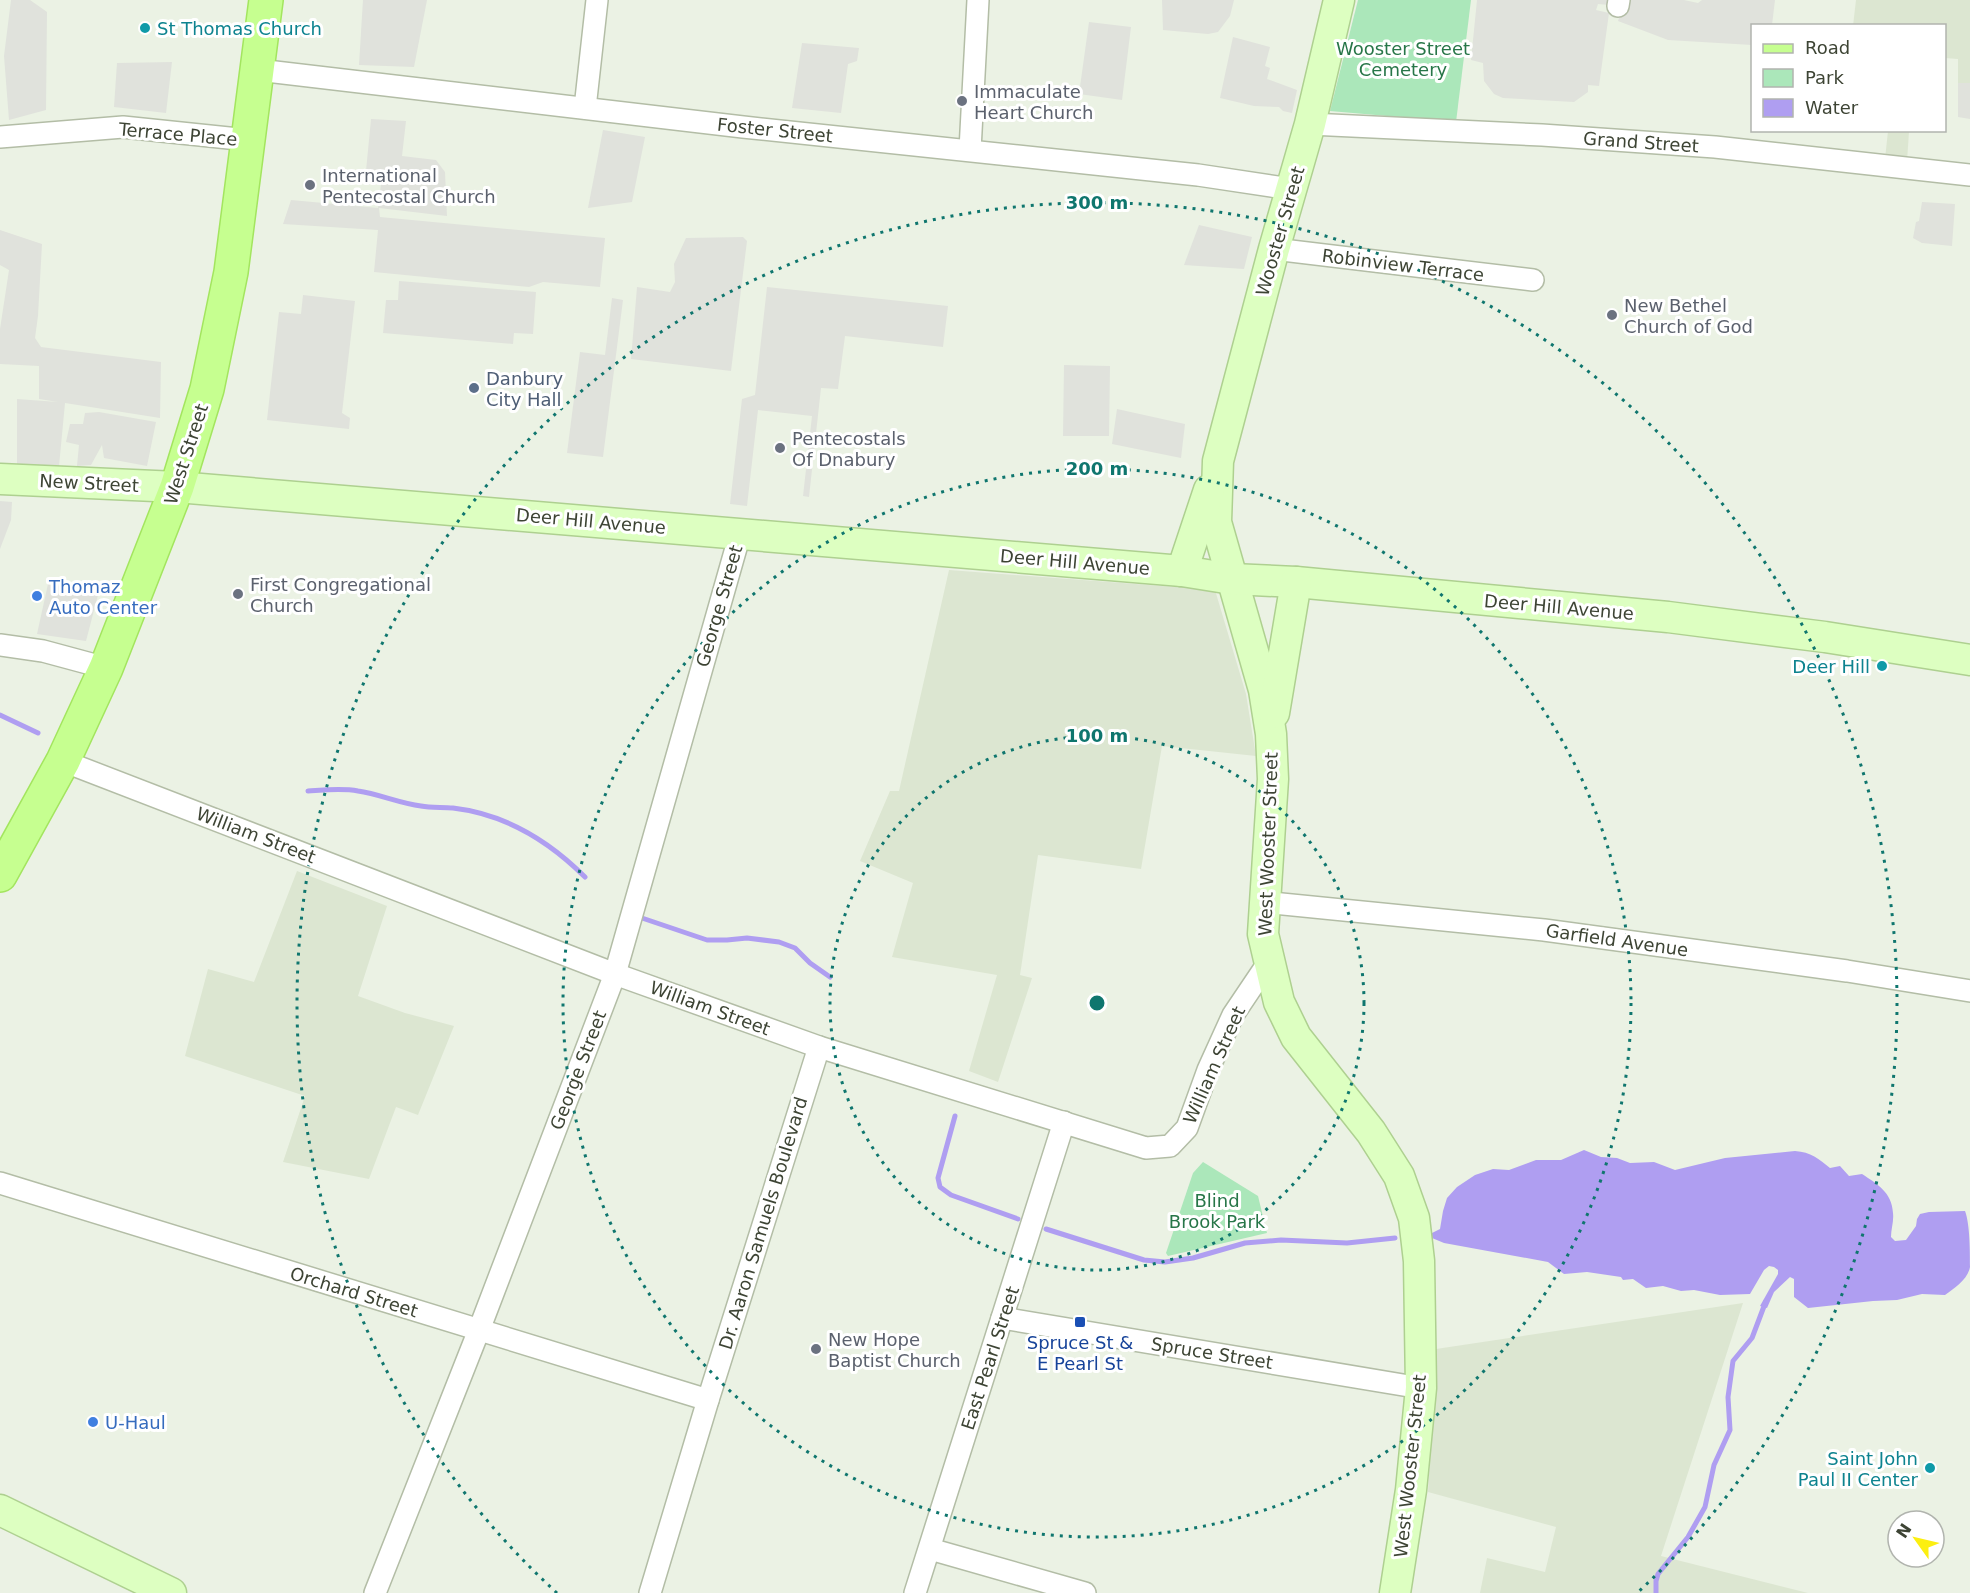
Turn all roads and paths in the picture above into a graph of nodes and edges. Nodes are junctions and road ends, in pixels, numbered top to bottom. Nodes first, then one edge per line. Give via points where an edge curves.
1 (266, 0) edge
2 (597, 0) edge
3 (978, 0) edge
4 (1339, 0) edge
5 (258, 70) junction
6 (585, 108) junction
7 (1310, 124) junction
8 (0, 137) edge
9 (248, 140) junction
10 (970, 150) junction
11 (1970, 175) edge
12 (1291, 189) junction
13 (1274, 249) junction
14 (1533, 280) dead end
15 (1218, 461) junction
16 (0, 479) edge
17 (177, 487) junction
18 (740, 534) junction
19 (1182, 571) junction
20 (1232, 579) junction
21 (1296, 582) junction
22 (0, 645) edge
23 (1970, 660) edge
24 (106, 668) junction
25 (1271, 734) junction
26 (63, 761) junction
27 (0, 875) edge
28 (1263, 902) junction
29 (1268, 963) junction
30 (615, 974) junction
31 (1970, 991) edge
32 (819, 1047) junction
33 (1064, 1122) junction
34 (0, 1183) edge
35 (1002, 1318) junction
36 (479, 1330) junction
37 (1421, 1388) junction
38 (708, 1400) junction
39 (0, 1510) edge
40 (930, 1549) junction
41 (117, 1580) edge
42 (171, 1593) edge
43 (375, 1593) edge
44 (650, 1593) edge
45 (915, 1593) edge
46 (1085, 1593) edge
47 (1395, 1593) edge

1 - 5 main road, West Street
2 - 6 street
3 - 10 street
4 - 7 street, Wooster Street
5 - 6 street, Foster Street
5 - 9 main road, West Street
6 - 10 street, Foster Street
7 - 11 street, Grand Street via 1715,147
7 - 12 street, Wooster Street
8 - 9 street, Terrace Place via 123,127
9 - 17 main road, West Street via 228,283 207,389
10 - 12 street, Foster Street
12 - 13 street, Wooster Street
13 - 14 street, Robinview Terrace
13 - 15 street, Wooster Street
15 - 19 street, Wooster Street
15 - 20 street, Wooster Street via 1216,522
16 - 17 street, New Street
17 - 18 street, Deer Hill Avenue
17 - 24 main road, West Street
18 - 19 street, Deer Hill Avenue
18 - 30 street, George Street
19 - 20 street, Deer Hill Avenue
20 - 21 street, Deer Hill Avenue
20 - 25 street, West Wooster Street via 1264,690
21 - 23 street, Deer Hill Avenue via 1668,617
21 - 25 street, West Wooster Street
22 - 24 street via 43,651
24 - 26 main road, West Street
25 - 28 street, West Wooster Street via 1273,779
26 - 27 main road, West Street
26 - 30 street, William Street
28 - 29 street, West Wooster Street
28 - 31 street, Garfield Avenue via 1544,930
29 - 33 street, William Street via 1233,1015 1187,1128 1170,1146 1146,1148
29 - 37 street, West Wooster Street via 1279,1002 1296,1037 1371,1131 1399,1176 1414,1218 1419,1261
30 - 32 street, William Street
30 - 36 street, George Street
32 - 33 street, William Street
32 - 38 street, Dr. Aaron Samuels Boulevard
33 - 35 street, East Pearl Street
34 - 36 street, Orchard Street
35 - 37 street, Spruce Street
35 - 40 street, East Pearl Street
36 - 38 street, Orchard Street
36 - 43 street, George Street
37 - 47 street, West Wooster Street
38 - 44 street, Dr. Aaron Samuels Boulevard
39 - 41 street
40 - 45 street, East Pearl Street
40 - 46 street
41 - 42 street

